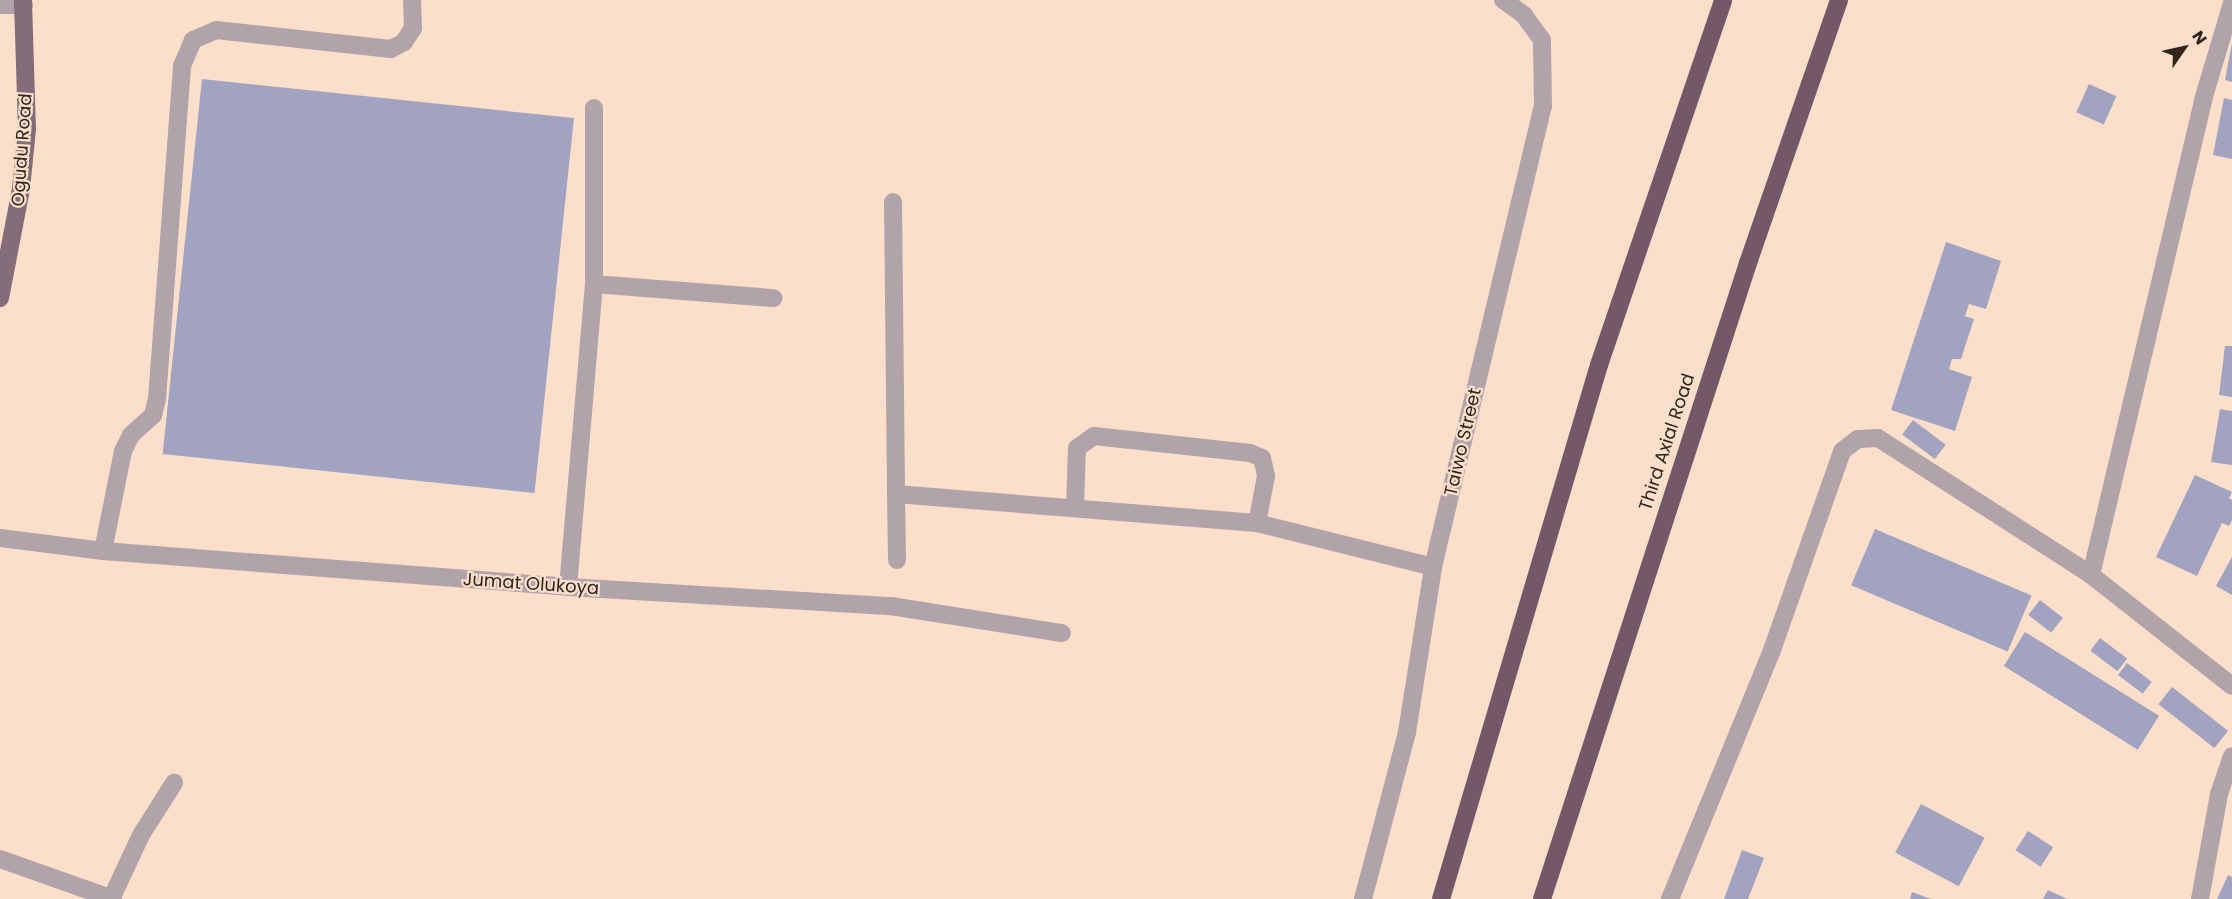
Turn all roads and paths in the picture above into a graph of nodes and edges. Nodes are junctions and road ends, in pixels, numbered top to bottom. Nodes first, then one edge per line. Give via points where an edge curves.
1 (412, 0) edge
2 (1503, 0) edge
3 (1723, 0) edge
4 (1839, 0) edge
5 (23, 3) edge
6 (2232, 3) edge
7 (0, 5) edge
8 (594, 108) dead end
9 (893, 202) dead end
10 (594, 284) junction
11 (0, 298) edge
12 (773, 298) dead end
13 (896, 494) junction
14 (1075, 507) junction
15 (1257, 523) junction
16 (0, 538) edge
17 (103, 551) junction
18 (897, 560) dead end
19 (1433, 567) junction
20 (2091, 574) junction
21 (568, 587) junction
22 (1062, 633) dead end
23 (2232, 686) edge
24 (2232, 756) edge
25 (174, 783) dead end
26 (0, 859) edge
27 (112, 899) edge
28 (1363, 899) edge
29 (1441, 899) edge
30 (1542, 899) edge
31 (1670, 899) edge
32 (2200, 899) edge

1 - 17 street via 413,28 404,42 391,49 216,30 193,40 182,66 157,399 153,415 131,435 123,451
2 - 19 street, Taiwo Street via 1524,15 1542,40 1544,106
3 - 29 highway via 1599,365
4 - 30 highway, Third Axial Road via 1748,263
5 - 7 street
5 - 11 main road, Ogudu Road via 27,129 18,211
6 - 20 street via 2203,100
8 - 10 street
9 - 13 street
10 - 12 street
10 - 21 street
13 - 14 street
13 - 18 street
14 - 15 street
14 - 15 street via 1077,448 1094,436 1250,453 1262,458 1266,476
15 - 19 street
16 - 17 street, Jumat Olukoya
17 - 21 street, Jumat Olukoya
19 - 28 street, Taiwo Street via 1407,732
20 - 23 street
20 - 31 street via 1878,438 1858,439 1842,451 1771,653
21 - 22 street, Jumat Olukoya via 891,606
24 - 32 street via 2219,794
25 - 27 street via 141,835
26 - 27 street

